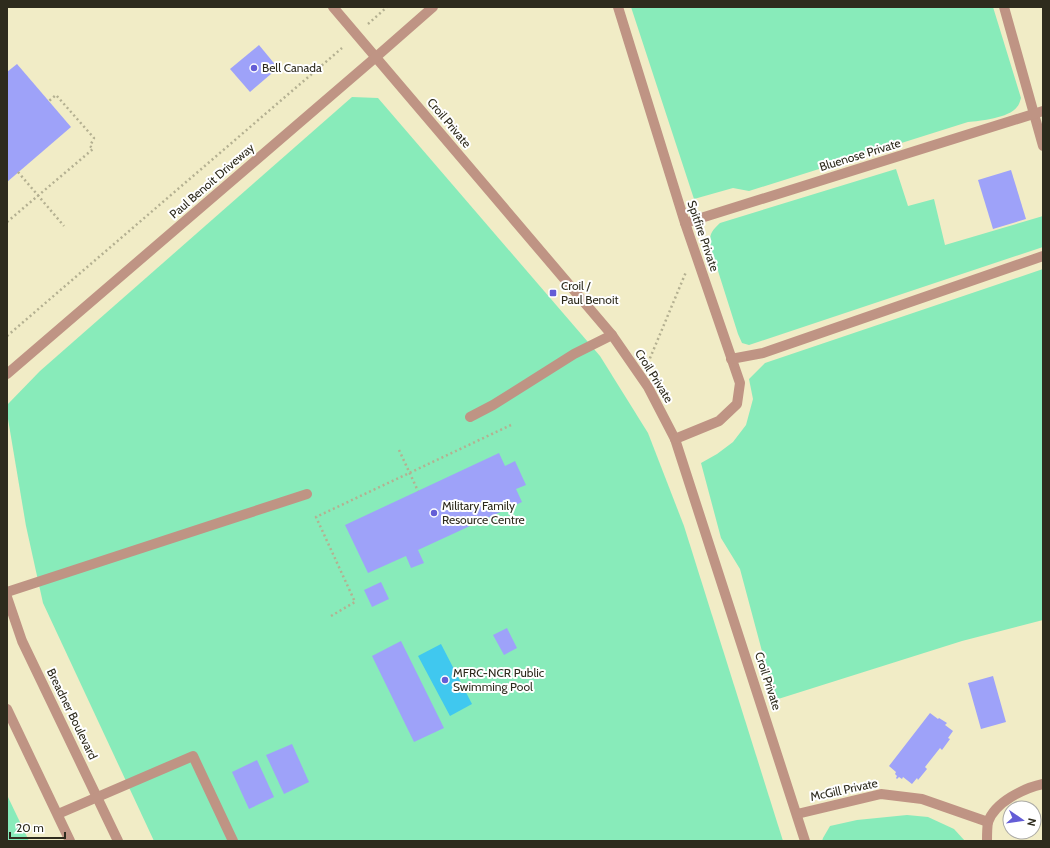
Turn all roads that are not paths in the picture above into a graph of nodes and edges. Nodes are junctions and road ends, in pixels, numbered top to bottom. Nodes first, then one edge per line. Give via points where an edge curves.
1 (333, 7) edge
2 (433, 7) edge
3 (618, 7) edge
4 (1004, 7) edge
5 (376, 57) junction
6 (1038, 113) edge
7 (1043, 146) edge
8 (685, 223) junction
9 (1043, 256) edge
10 (612, 336) junction
11 (731, 358) junction
12 (7, 374) edge
13 (470, 417) dead end
14 (675, 439) junction
15 (307, 494) dead end
16 (7, 592) edge
17 (7, 597) edge
18 (7, 709) edge
19 (1043, 784) edge
20 (98, 798) junction
21 (58, 814) junction
22 (797, 814) junction
23 (988, 822) junction
24 (70, 841) edge
25 (118, 841) edge
26 (233, 841) edge
27 (806, 841) edge
28 (987, 841) edge

1 - 5 street, Croil Private
2 - 5 street, Paul Benoit Driveway
3 - 8 street, Spitfire Private
4 - 6 street
5 - 10 street, Croil Private
5 - 12 street, Paul Benoit Driveway
6 - 7 street
6 - 8 street, Bluenose Private
8 - 11 street, Spitfire Private
9 - 11 street via 763,353
10 - 13 street via 574,354
10 - 14 street, Croil Private via 642,377
11 - 14 street, Spitfire Private via 740,383 737,404 719,421
14 - 22 street, Croil Private
15 - 16 street
17 - 20 street, Breadner Boulevard via 22,640
18 - 21 street
19 - 23 street via 1024,790 1009,799 998,807
20 - 21 street
20 - 25 street, Breadner Boulevard
20 - 26 street via 193,756
21 - 24 street
22 - 23 street, McGill Private via 881,794 922,799
22 - 27 street, Croil Private
23 - 28 street

